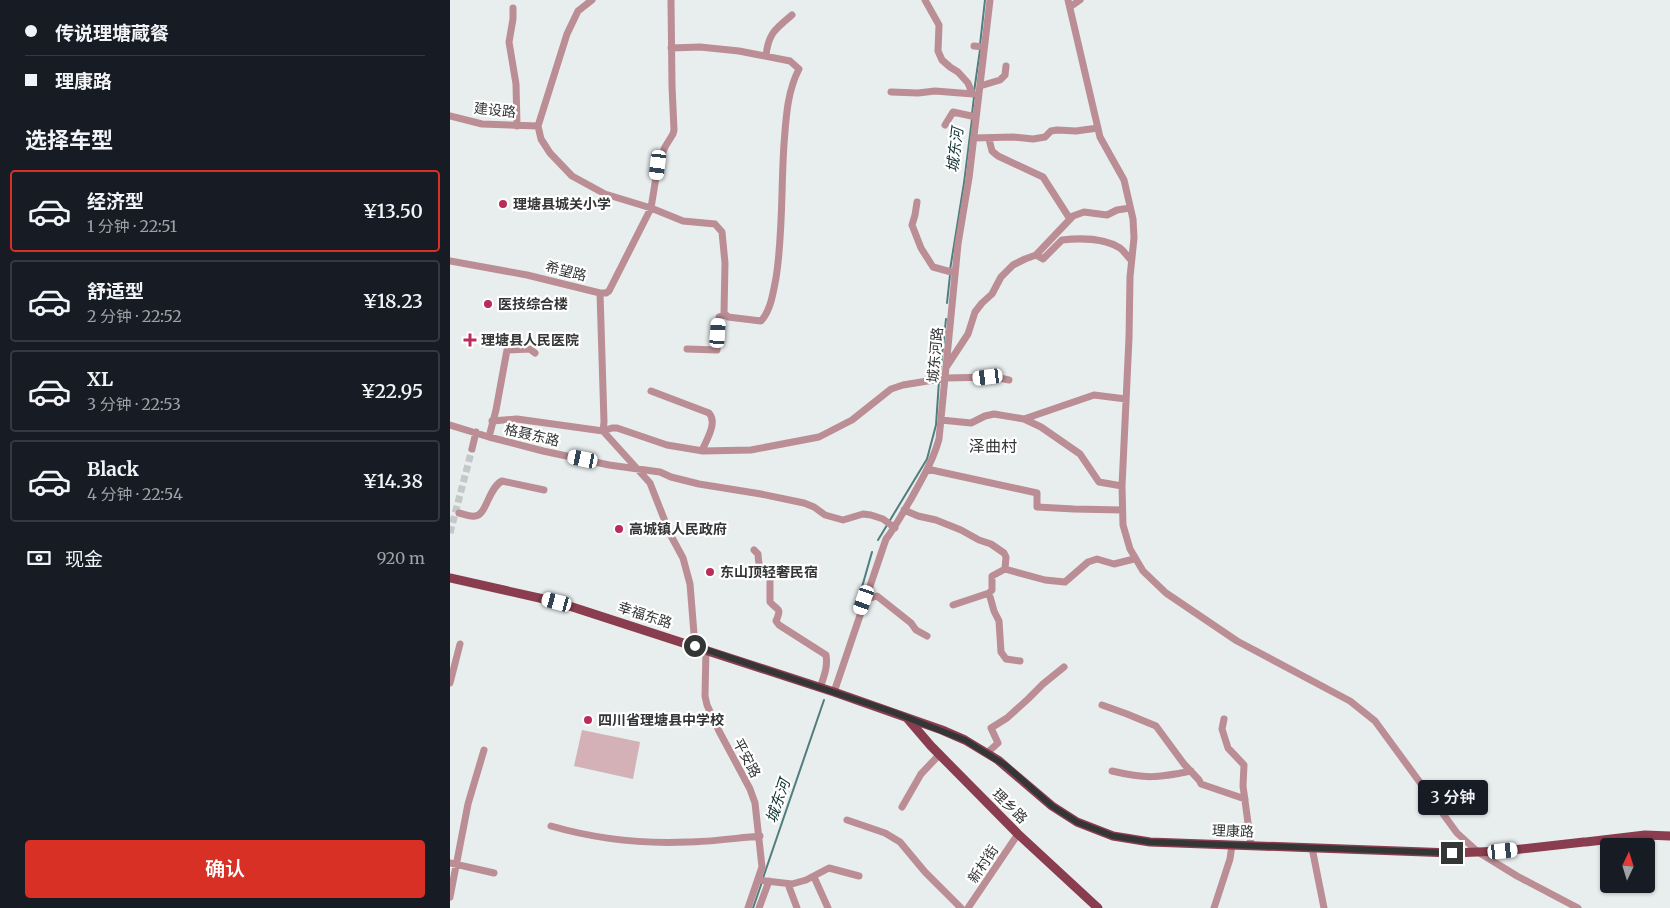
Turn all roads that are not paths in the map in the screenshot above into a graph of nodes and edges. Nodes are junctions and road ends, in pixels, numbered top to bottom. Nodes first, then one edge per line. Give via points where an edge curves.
1 (592, 0) edge
2 (671, 0) edge
3 (925, 0) edge
4 (990, 0) edge
5 (1080, 0) edge
6 (1069, 3) edge
7 (513, 8) dead end
8 (792, 15) dead end
9 (974, 46) dead end
10 (671, 48) junction
11 (984, 48) junction
12 (766, 56) junction
13 (1006, 66) dead end
14 (980, 86) junction
15 (890, 92) dead end
16 (975, 95) junction
17 (450, 116) edge
18 (972, 116) junction
19 (945, 125) dead end
20 (517, 126) junction
21 (538, 126) junction
22 (1098, 128) junction
23 (974, 138) junction
24 (989, 139) junction
25 (916, 202) dead end
26 (651, 208) junction
27 (1130, 208) junction
28 (1070, 219) junction
29 (1036, 255) junction
30 (1131, 260) junction
31 (450, 261) edge
32 (955, 273) junction
33 (600, 293) junction
34 (725, 315) junction
35 (687, 349) dead end
36 (535, 353) dead end
37 (947, 366) junction
38 (941, 378) junction
39 (1009, 380) dead end
40 (651, 391) dead end
41 (1126, 399) junction
42 (1024, 419) junction
43 (941, 420) junction
44 (492, 421) junction
45 (450, 425) edge
46 (603, 431) junction
47 (476, 432) junction
48 (489, 437) junction
49 (472, 448) tunnel mouth
50 (702, 451) junction
51 (638, 469) junction
52 (927, 469) junction
53 (1122, 486) junction
54 (544, 490) dead end
55 (904, 510) junction
56 (1122, 510) junction
57 (459, 514) dead end
58 (891, 525) junction
59 (754, 550) dead end
60 (1134, 559) junction
61 (1005, 569) junction
62 (450, 578) edge
63 (989, 593) junction
64 (864, 600) junction
65 (953, 605) dead end
66 (927, 636) dead end
67 (460, 644) dead end
68 (695, 646) junction
69 (706, 649) junction
70 (1020, 661) dead end
71 (1064, 668) dead end
72 (450, 683) edge
73 (820, 688) junction
74 (834, 692) junction
75 (1102, 706) dead end
76 (907, 718) junction
77 (1224, 719) dead end
78 (942, 730) junction
79 (931, 746) junction
80 (484, 750) dead end
81 (987, 753) junction
82 (940, 754) junction
83 (1112, 771) dead end
84 (1191, 771) junction
85 (1245, 799) junction
86 (902, 807) dead end
87 (847, 820) dead end
88 (551, 826) dead end
89 (1018, 834) junction
90 (760, 836) junction
91 (1670, 836) edge
92 (1232, 845) junction
93 (1251, 845) junction
94 (1312, 848) junction
95 (1478, 852) junction
96 (453, 864) edge
97 (494, 873) dead end
98 (859, 876) dead end
99 (814, 877) junction
100 (763, 881) junction
101 (788, 884) junction
102 (450, 897) edge
103 (748, 908) edge
104 (759, 908) edge
105 (797, 908) edge
106 (828, 908) edge
107 (961, 908) edge
108 (968, 908) edge
109 (1098, 908) edge
110 (1214, 908) edge
111 (1324, 908) edge
112 (1578, 908) edge

1 - 21 street via 578,12 567,34
2 - 10 street
3 - 16 street via 939,26 938,51 942,60 958,72
4 - 11 street, 城东河路
5 - 6 street
6 - 22 street
7 - 20 street via 509,42 516,84
8 - 12 street via 773,32
9 - 11 street
10 - 12 street via 714,48
10 - 26 street via 674,130 658,165
11 - 14 street, 城东河路
12 - 34 street via 790,61 799,69 791,89 785,124 776,280 770,306 761,321
13 - 14 street via 1005,75 1000,80
14 - 16 street, 城东河路
15 - 16 street via 918,94 935,91
16 - 18 street, 城东河路
17 - 20 street, 建设路 via 482,124
18 - 19 street via 953,112
18 - 23 street, 城东河路
20 - 21 street, 建设路
21 - 26 street via 541,139 550,153 572,176 604,194
22 - 24 street via 1051,131 1045,137 1033,139
22 - 27 street via 1124,180
23 - 24 street
23 - 32 street, 城东河路
24 - 28 street via 992,151 998,156 1044,176
25 - 32 street via 912,225 922,248 933,267
26 - 33 street via 609,291
26 - 34 street via 683,221 715,224 720,228
27 - 28 street via 1107,215 1084,212
27 - 30 street via 1134,238
28 - 29 street
29 - 30 street via 1043,259 1062,240 1089,240 1120,248
29 - 37 street via 1013,265 1001,276 992,294 975,312 968,334
30 - 41 street
31 - 33 street, 希望路 via 528,275
32 - 37 street, 城东河路
33 - 46 street, 希望路
34 - 35 street via 719,317 717,350
36 - 44 street via 530,349 506,350
37 - 38 street, 城东河路
38 - 39 street via 995,377
38 - 43 street, 城东河路
38 - 50 street via 891,389 852,420 819,437 751,450
40 - 50 street via 709,413 713,424
41 - 42 street via 1094,394
41 - 53 street
42 - 43 street via 994,414 971,423
42 - 53 street via 1080,454 1099,482
43 - 52 street, 城东河路 via 936,450
44 - 46 street via 517,419
44 - 48 street
45 - 47 street, 格聂东路
46 - 50 street via 616,428 667,445
46 - 51 street
47 - 48 street, 格聂东路
47 - 49 street
48 - 51 street, 格聂东路
51 - 58 street, 格聂东路 via 804,503 825,515 843,520 866,514 876,516
51 - 68 street via 650,484 688,570
52 - 55 street, 城东河路
52 - 56 street via 1037,493 1037,507
53 - 56 street
54 - 57 street via 502,481 494,487 480,514
55 - 58 street, 城东河路
55 - 61 street via 991,544 1004,553
56 - 60 street via 1124,532
58 - 64 street, 城东河路
59 - 73 street via 758,554 760,570 770,579 770,602 780,613 776,621 826,655 826,673
60 - 61 street via 1114,564 1097,560 1088,562 1065,582
60 - 95 street via 1154,584 1217,628 1364,711 1375,721 1457,833
61 - 63 street via 992,576
62 - 68 main road, 幸福东路 via 557,602
63 - 65 street
63 - 70 street via 999,621 1001,652 1008,659
64 - 66 street via 877,596
64 - 74 street, 城东河路
67 - 72 street
68 - 69 main road, 幸福东路
69 - 73 main road, 幸福东路
69 - 90 street, 平安路 via 707,704 750,789
71 - 81 street via 991,728 998,744
73 - 74 main road, 幸福东路
74 - 76 main road, 幸福东路
75 - 84 street via 1156,726
76 - 78 main road, 幸福东路
76 - 79 main road, 理乡路
77 - 85 street via 1222,729 1228,748 1244,765
78 - 79 main road via 934,736
78 - 81 main road, 理康路
79 - 82 main road, 理乡路
80 - 96 street
81 - 92 main road, 理康路 via 1052,806 1104,834 1135,841
82 - 86 street via 921,774
82 - 89 main road, 理乡路
83 - 84 street via 1146,778
84 - 85 street via 1201,784
85 - 93 street
87 - 107 street via 885,833 900,842
88 - 90 street via 582,835 638,842
89 - 108 street, 新村街
89 - 109 main road, 理乡路
90 - 100 street, 平安路
91 - 95 main road, 理康路 via 1645,835
92 - 93 main road, 理康路
92 - 110 street
93 - 94 main road, 理康路
94 - 95 main road, 理康路
94 - 111 street
95 - 112 street via 1530,884
96 - 97 street
96 - 102 street
98 - 99 street via 829,868
99 - 101 street
99 - 106 street
100 - 101 street
100 - 103 street, 平安路
100 - 104 street
101 - 105 street

